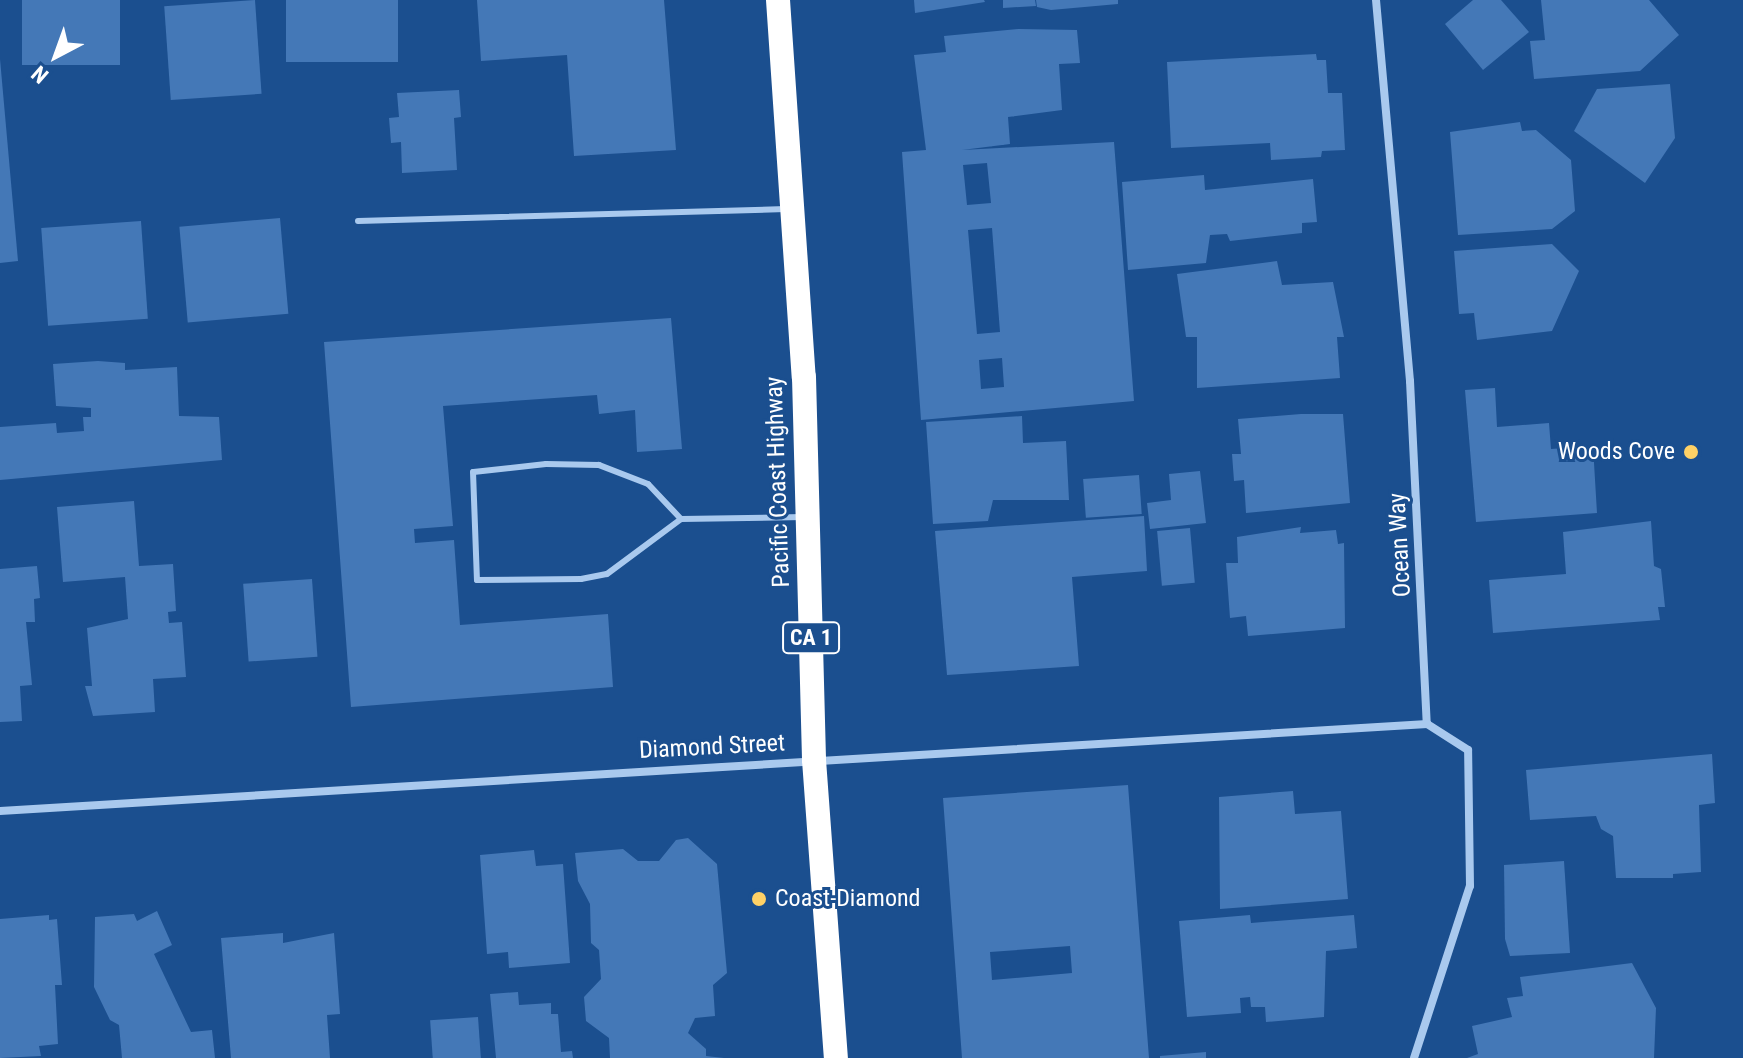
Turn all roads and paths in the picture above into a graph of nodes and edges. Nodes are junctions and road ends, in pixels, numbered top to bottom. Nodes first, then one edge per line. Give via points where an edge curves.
1 (778, 0) edge
2 (1376, 0) edge
3 (790, 208) junction
4 (358, 221) dead end
5 (808, 516) junction
6 (681, 519) junction
7 (1427, 724) junction
8 (814, 760) junction
9 (0, 811) edge
10 (836, 1058) edge
11 (1414, 1058) edge

1 - 3 highway, Pacific Coast Highway / CA 1
2 - 7 street, Ocean Way via 1411,396
3 - 4 lane
3 - 5 highway, Pacific Coast Highway / CA 1 via 804,377
5 - 6 lane
5 - 8 highway, Pacific Coast Highway / CA 1
6 - 6 lane via 607,574 477,580 473,472 599,465 648,484
7 - 8 street, Diamond Street
7 - 11 street via 1468,750 1470,886
8 - 9 street, Diamond Street
8 - 10 highway, Pacific Coast Highway / CA 1

